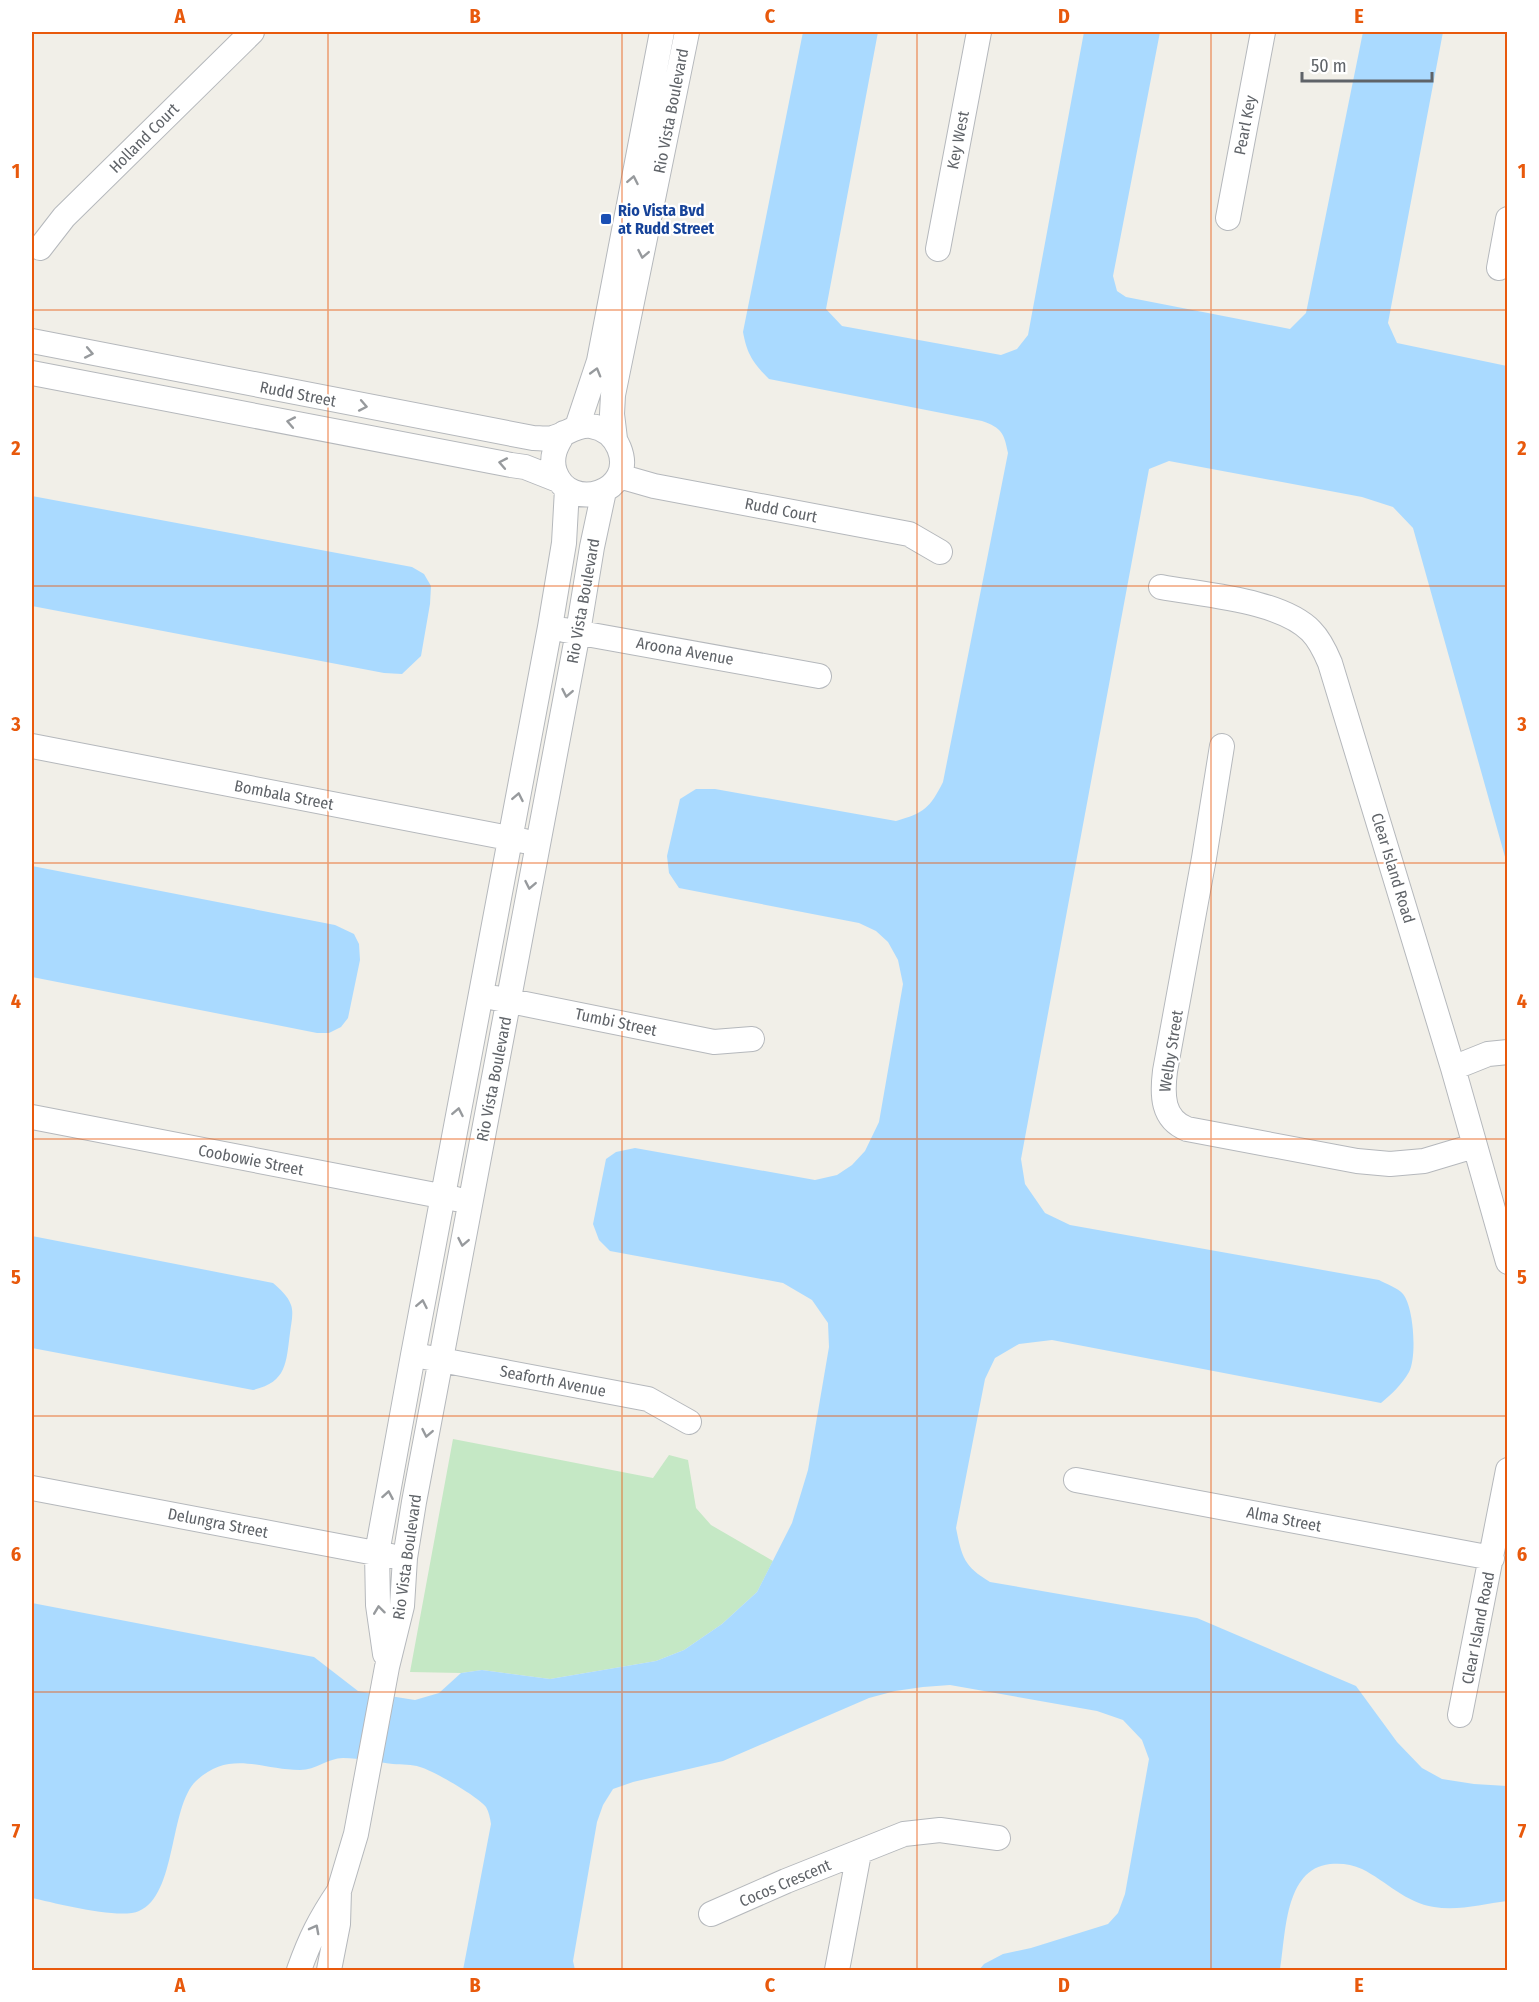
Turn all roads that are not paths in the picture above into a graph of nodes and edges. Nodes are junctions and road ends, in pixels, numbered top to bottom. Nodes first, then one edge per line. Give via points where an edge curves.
1 (252, 32) edge
2 (662, 32) edge
3 (687, 32) edge
4 (979, 32) edge
5 (1263, 32) edge
6 (1228, 218) dead end
7 (1508, 219) edge
8 (40, 248) dead end
9 (938, 249) dead end
10 (1498, 268) dead end
11 (32, 341) edge
12 (32, 373) edge
13 (199, 375) junction
14 (194, 403) junction
15 (570, 430) junction
16 (615, 439) junction
17 (612, 483) junction
18 (562, 485) junction
19 (940, 552) dead end
20 (1161, 587) dead end
21 (550, 627) junction
22 (578, 632) junction
23 (819, 676) dead end
24 (32, 746) edge
25 (1222, 746) dead end
26 (510, 839) junction
27 (538, 843) junction
28 (480, 996) junction
29 (508, 999) junction
30 (752, 1039) dead end
31 (1508, 1052) edge
32 (1453, 1068) junction
33 (32, 1117) edge
34 (1474, 1146) junction
35 (442, 1197) junction
36 (471, 1202) junction
37 (1508, 1263) edge
38 (412, 1355) junction
39 (441, 1359) junction
40 (689, 1422) dead end
41 (1508, 1470) edge
42 (1076, 1480) dead end
43 (32, 1488) edge
44 (377, 1553) junction
45 (405, 1558) junction
46 (1492, 1558) junction
47 (387, 1667) junction
48 (1460, 1715) dead end
49 (998, 1838) dead end
50 (859, 1852) junction
51 (339, 1891) junction
52 (711, 1914) dead end
53 (299, 1971) edge
54 (329, 1971) edge
55 (837, 1971) edge

1 - 8 street, Holland Court via 64,217
15 -> 2 street, Rio Vista Boulevard via 599,361
3 -> 16 street, Rio Vista Boulevard via 614,395
4 - 9 street, Key West
5 - 6 street, Pearl Key
7 - 10 street
11 -> 13 street, Rudd Street
12 - 14 street, Rudd Street
13 - 14 street
13 -> 15 street, Rudd Street via 533,438 552,438
18 -> 14 street, Rudd Street via 525,467
15 - 16 street via 591,426
15 - 18 street via 556,444 553,455
16 - 17 street via 622,466
17 - 18 street via 591,494 578,494
17 - 19 street, Rudd Court via 654,486 909,534
17 - 22 street, Rio Vista Boulevard via 592,547
18 - 21 street, Rio Vista Boulevard via 564,543
20 - 32 street, Clear Island Road via 1284,612 1311,631 1322,646
21 - 22 street, Aroona Avenue
26 -> 21 street, Rio Vista Boulevard
22 - 23 street, Aroona Avenue
22 -> 27 street, Rio Vista Boulevard
24 - 26 street, Bombala Street
25 - 34 street, Welby Street via 1165,1071 1164,1102 1172,1120 1194,1131 1357,1161 1405,1164
26 - 27 street, Bombala Street
26 - 28 street, Rio Vista Boulevard
27 -> 29 street, Rio Vista Boulevard
28 - 29 street, Tumbi Street
35 -> 28 street, Rio Vista Boulevard
29 - 30 street, Tumbi Street via 714,1042
29 - 36 street, Rio Vista Boulevard
31 - 32 street via 1488,1054
32 - 34 street, Clear Island Road
33 - 35 street, Coobowie Street
34 - 37 street, Clear Island Road
35 - 36 street, Coobowie Street
38 -> 35 street, Rio Vista Boulevard
36 -> 39 street, Rio Vista Boulevard
38 - 39 street, Seaforth Avenue
44 -> 38 street, Rio Vista Boulevard
39 - 40 street, Seaforth Avenue via 648,1399
39 -> 45 street, Rio Vista Boulevard
41 - 46 street, Clear Island Road
42 - 46 street, Alma Street
43 - 44 street, Delungra Street
44 - 45 street, Delungra Street
47 -> 44 street, Rio Vista Boulevard via 378,1605
45 - 47 street, Rio Vista Boulevard via 402,1606
46 - 48 street, Clear Island Road
47 - 51 street, Rio Vista Boulevard via 356,1834
49 - 50 street, Cocos Crescent via 940,1830 904,1834
50 - 52 street, Cocos Crescent
50 - 55 street, Cocos Crescent
53 -> 51 street, Rio Vista Boulevard via 310,1939
51 - 54 street, Rio Vista Boulevard via 338,1924

